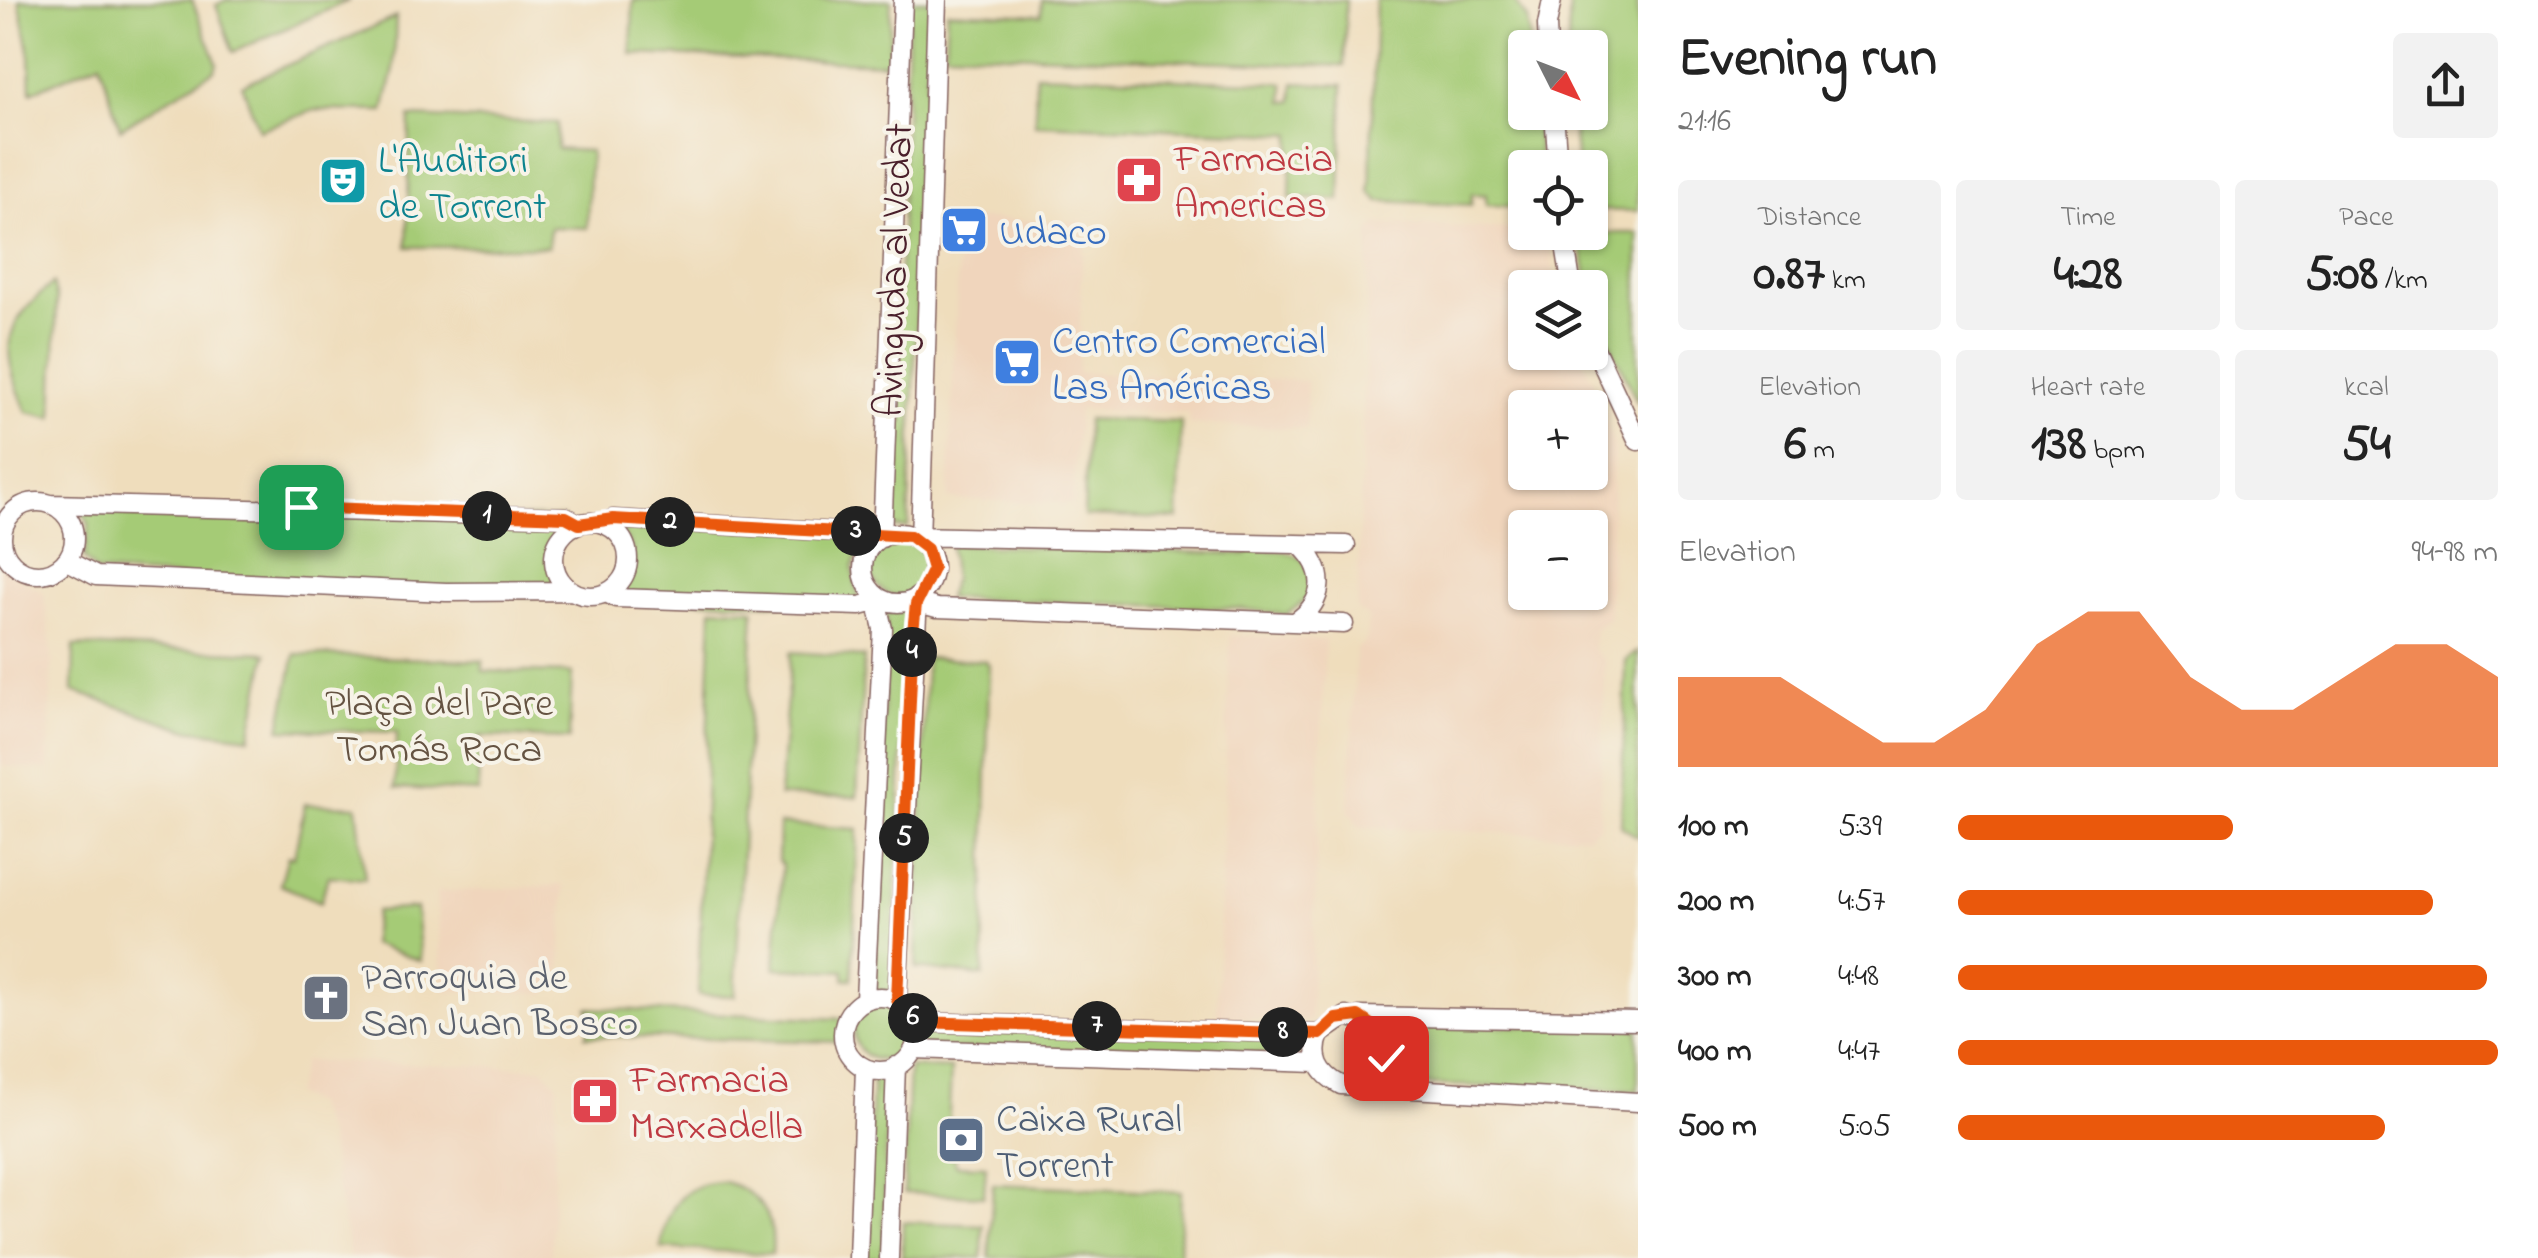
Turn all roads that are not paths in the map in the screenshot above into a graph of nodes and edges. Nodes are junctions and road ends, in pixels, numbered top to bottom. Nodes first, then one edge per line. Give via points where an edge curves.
1 (904, 0) edge
2 (937, 0) edge
3 (1535, 0) edge
4 (1552, 0) edge
5 (1546, 25) junction
6 (1546, 30) edge
7 (1605, 370) edge
8 (1638, 441) edge
9 (50, 504) junction
10 (579, 524) junction
11 (603, 524) junction
12 (886, 535) junction
13 (916, 537) junction
14 (1301, 546) junction
15 (1346, 546) dead end
16 (66, 560) junction
17 (572, 591) junction
18 (606, 593) junction
19 (879, 599) junction
20 (915, 600) junction
21 (1295, 622) junction
22 (1344, 624) dead end
23 (865, 999) junction
24 (897, 1000) junction
25 (1358, 1016) junction
26 (1638, 1021) edge
27 (916, 1022) junction
28 (1320, 1034) junction
29 (914, 1049) junction
30 (1317, 1063) junction
31 (896, 1066) junction
32 (865, 1068) junction
33 (1357, 1086) junction
34 (1638, 1102) edge
35 (858, 1258) edge
36 (889, 1258) edge

1 - 12 street, Avinguda al Vedat
2 - 13 street, Avinguda al Vedat
3 - 5 street
4 - 5 street
5 - 6 street
7 - 8 street
9 - 10 street via 310,507 566,517
9 - 16 street via 62,510 74,532
9 - 16 street via 19,506 6,522 5,553 34,574
10 - 11 street
10 - 17 street via 564,534 554,557 561,581
11 - 12 street via 613,519
11 - 18 street via 620,535 628,556 623,578
12 - 13 street
12 - 19 street via 864,564
13 - 14 street
13 - 20 street via 933,569
14 - 15 street
14 - 21 street via 1320,571 1320,589
16 - 17 street via 96,576
17 - 18 street
18 - 19 street
19 - 20 street
19 - 23 street
20 - 21 street
20 - 24 street
21 - 22 street
23 - 24 street
23 - 32 street via 854,1006 842,1032 844,1048
24 - 27 street
25 - 26 street
25 - 28 street via 1336,1019
25 - 33 street via 1381,1032 1386,1058
27 - 28 street
27 - 29 street
28 - 30 street
29 - 30 street
29 - 31 street
30 - 33 street via 1330,1080
31 - 32 street
31 - 36 street
32 - 35 street
33 - 34 street

